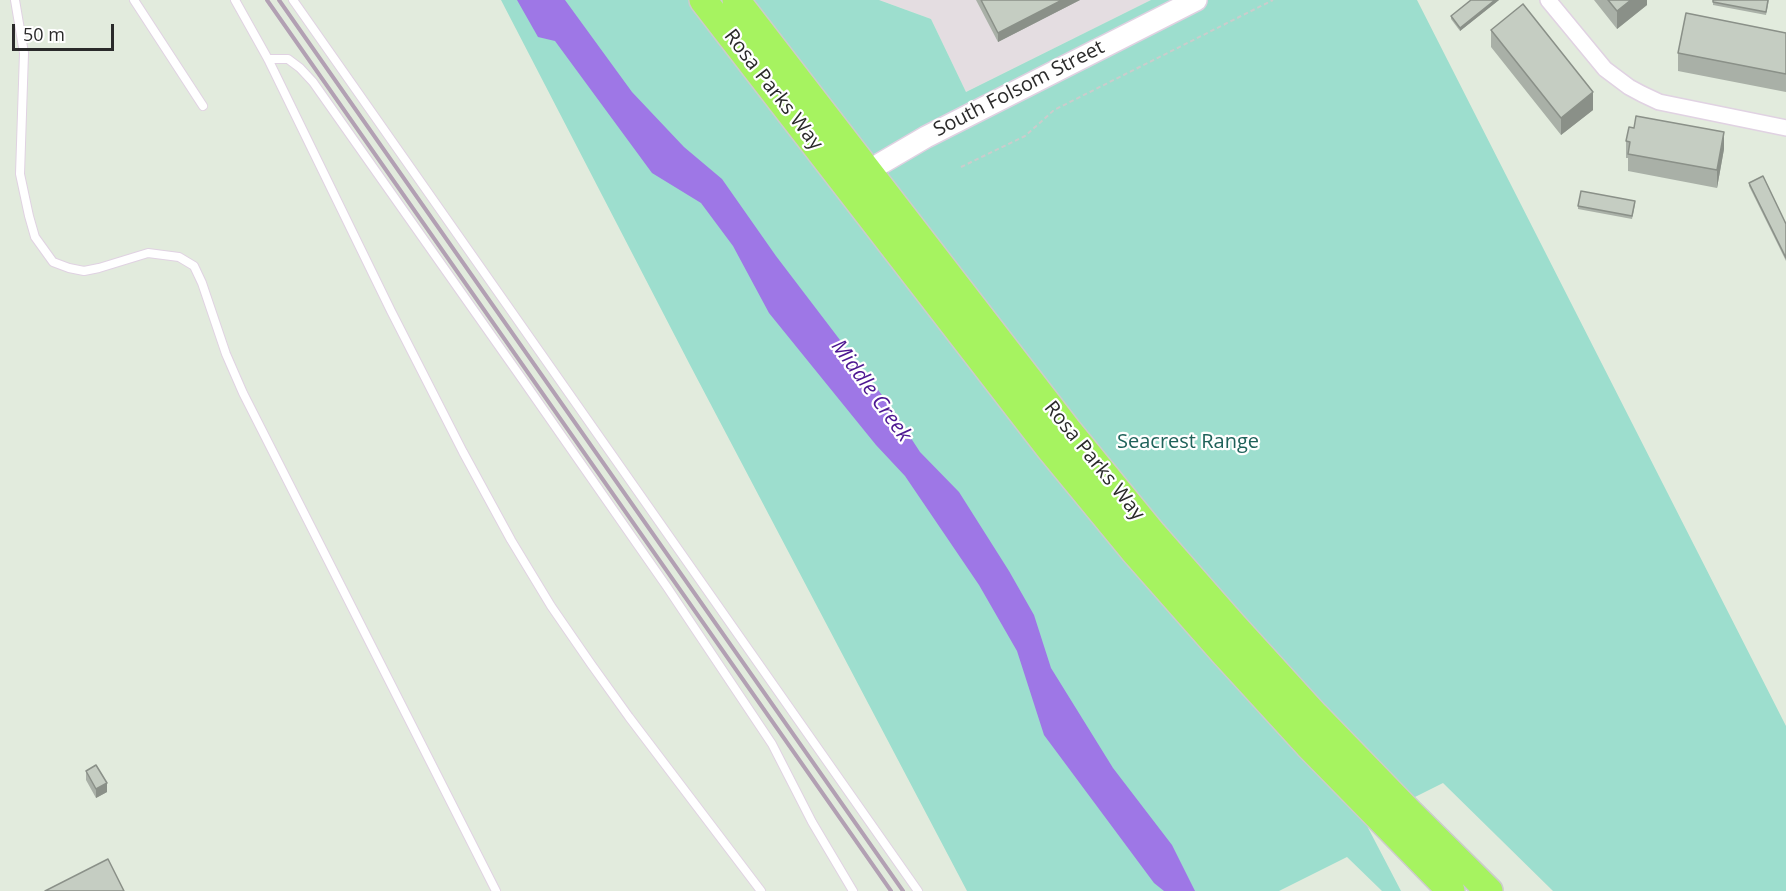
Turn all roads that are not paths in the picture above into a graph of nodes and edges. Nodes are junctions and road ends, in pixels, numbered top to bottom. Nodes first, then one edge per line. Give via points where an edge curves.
1 (15, 0) edge
2 (134, 0) edge
3 (235, 0) edge
4 (292, 0) edge
5 (703, 0) edge
6 (736, 0) edge
7 (1196, 0) edge
8 (1548, 0) edge
9 (268, 59) junction
10 (203, 106) dead end
11 (1786, 128) edge
12 (858, 179) junction
13 (496, 891) edge
14 (761, 891) edge
15 (853, 891) edge
16 (918, 891) edge
17 (1451, 891) edge
18 (1489, 891) edge

1 - 13 lane via 24,53 20,174 35,237 53,262 84,271 148,253 179,257 194,266 243,393
2 - 10 lane
3 - 9 lane
4 - 16 lane
5 - 12 highway, Rosa Parks Way
6 - 12 highway, Rosa Parks Way
7 - 12 street, South Folsom Street via 926,136
8 - 11 street via 1605,69 1642,94 1659,102
9 - 14 lane via 391,311 511,540 591,664
9 - 15 lane via 288,59 314,82 733,685 772,744
12 - 17 highway, Rosa Parks Way via 1050,449 1133,550 1308,745
12 - 18 highway, Rosa Parks Way via 1232,624 1315,715

